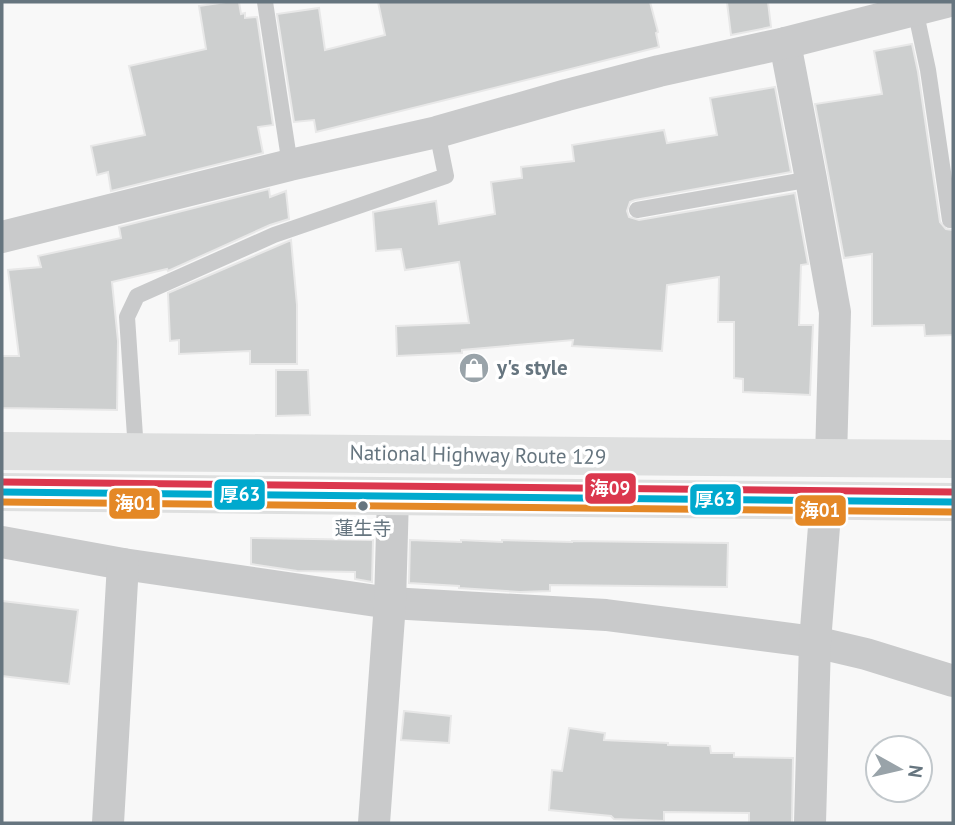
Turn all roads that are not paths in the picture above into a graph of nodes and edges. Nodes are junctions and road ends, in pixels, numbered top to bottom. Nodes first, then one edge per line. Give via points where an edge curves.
1 (265, 2) edge
2 (946, 2) edge
3 (915, 9) junction
4 (874, 11) edge
5 (785, 43) junction
6 (437, 132) junction
7 (290, 165) junction
8 (811, 178) junction
9 (637, 210) dead end
10 (950, 220) dead end
11 (2, 237) edge
12 (2, 451) edge
13 (136, 452) junction
14 (831, 458) junction
15 (953, 459) edge
16 (2, 492) edge
17 (393, 497) junction
18 (826, 501) junction
19 (953, 502) edge
20 (2, 542) edge
21 (123, 564) junction
22 (390, 603) junction
23 (815, 642) junction
24 (953, 681) edge
25 (107, 823) edge
26 (374, 823) edge
27 (810, 823) edge

1 - 7 lane
2 - 3 street
3 - 4 street
3 - 10 lane
4 - 5 street
5 - 6 street via 659,71
5 - 8 street
6 - 7 street
6 - 13 lane via 446,176 274,235 137,296 127,317
7 - 11 street
8 - 9 lane
8 - 14 street via 835,312
12 - 13 highway, National Highway Route 129
13 - 14 highway, National Highway Route 129
14 - 15 highway, National Highway Route 129
16 - 17 highway, National Highway Route 129
17 - 18 highway, National Highway Route 129
17 - 22 street
18 - 19 highway, National Highway Route 129
18 - 23 street
20 - 21 street
21 - 22 street
21 - 25 street
22 - 23 street via 606,615
22 - 26 street
23 - 24 street
23 - 27 street

